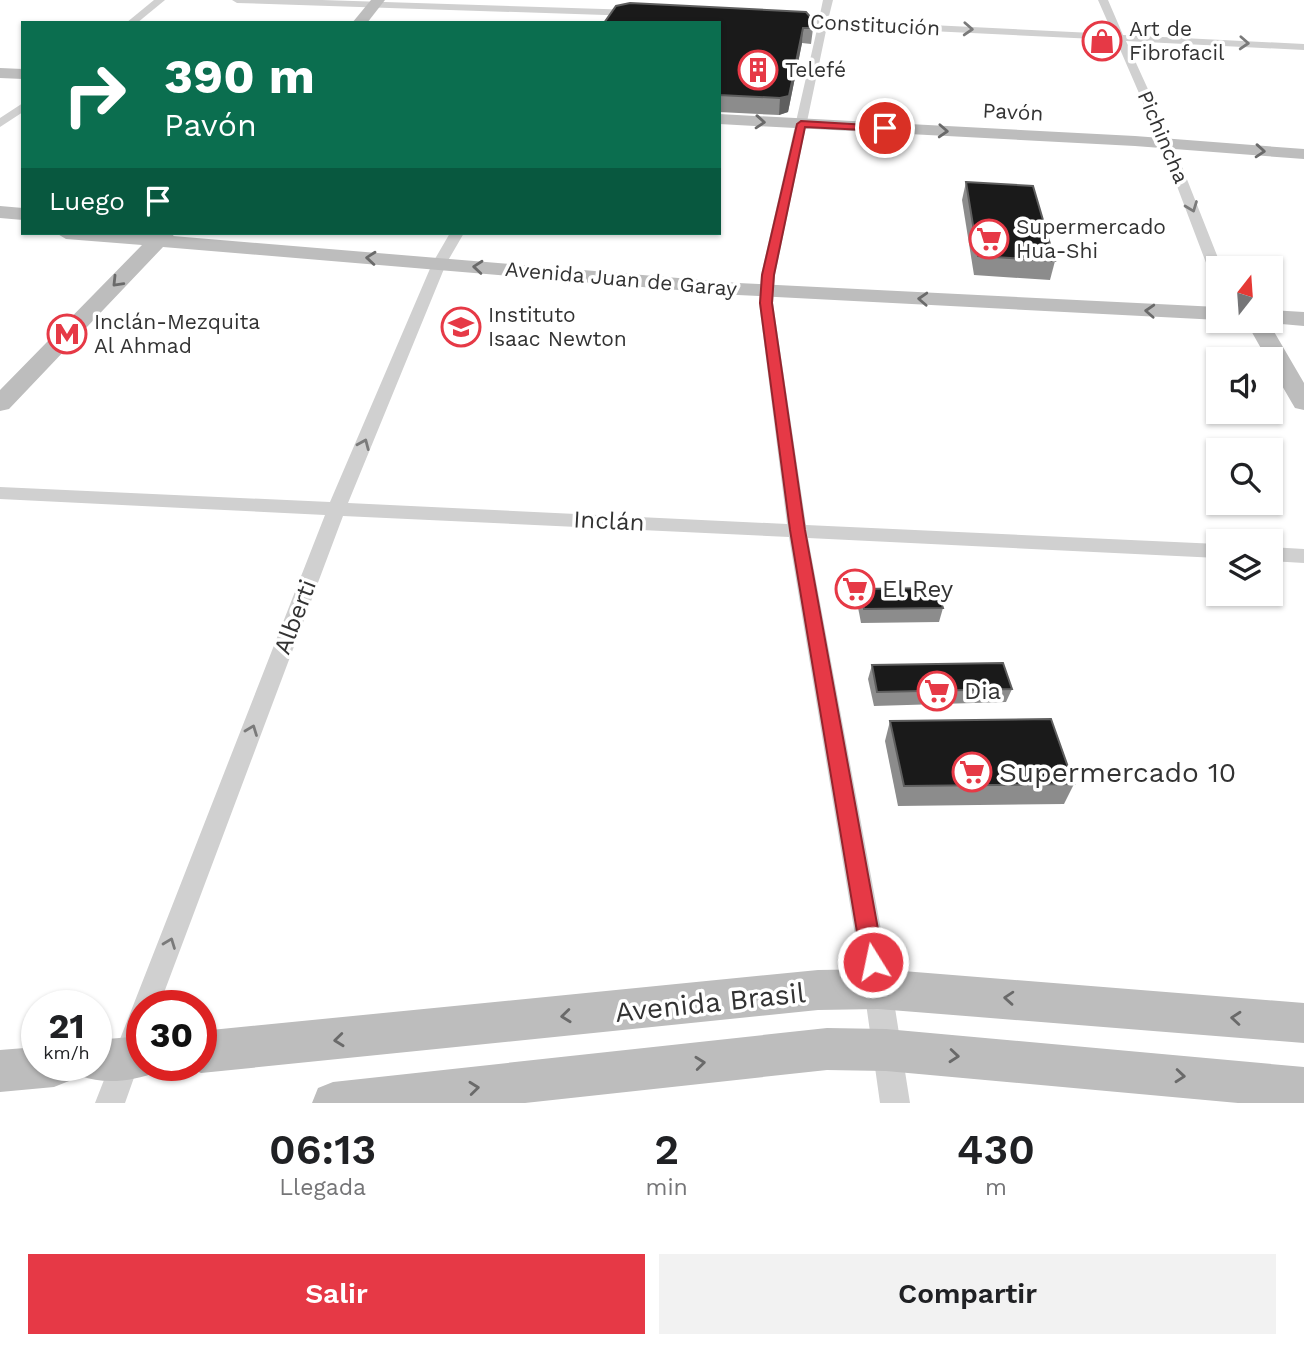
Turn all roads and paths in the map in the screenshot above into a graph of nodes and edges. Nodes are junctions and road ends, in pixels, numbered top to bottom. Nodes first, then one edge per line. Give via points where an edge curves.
1 (160, 0) edge
2 (237, 0) edge
3 (617, 0) edge
4 (828, 0) edge
5 (1103, 0) edge
6 (376, 3) edge
7 (606, 13) junction
8 (642, 14) edge
9 (134, 21) edge
10 (361, 21) edge
11 (599, 21) edge
12 (795, 21) edge
13 (823, 22) junction
14 (1118, 36) junction
15 (1304, 47) edge
16 (0, 73) edge
17 (21, 74) edge
18 (21, 108) edge
19 (721, 119) edge
20 (0, 124) edge
21 (801, 124) junction
22 (1167, 144) junction
23 (1304, 154) edge
24 (0, 212) edge
25 (21, 214) edge
26 (0, 228) edge
27 (21, 229) edge
28 (129, 235) edge
29 (294, 235) edge
30 (161, 236) edge
31 (449, 248) edge
32 (1210, 256) edge
33 (767, 283) junction
34 (1206, 296) edge
35 (1283, 299) edge
36 (1304, 300) edge
37 (1206, 313) edge
38 (1283, 317) edge
39 (1304, 318) edge
40 (1264, 333) edge
41 (1304, 403) edge
42 (0, 404) edge
43 (0, 493) edge
44 (337, 507) junction
45 (797, 530) junction
46 (1206, 550) edge
47 (1283, 555) edge
48 (1304, 556) edge
49 (878, 989) junction
50 (151, 990) edge
51 (1304, 1023) edge
52 (217, 1050) edge
53 (886, 1050) junction
54 (121, 1059) edge
55 (21, 1070) edge
56 (0, 1072) edge
57 (1304, 1088) edge
58 (110, 1103) edge
59 (333, 1103) edge
60 (895, 1103) edge

1 - 9 street
2 - 6 street
3 - 7 street
4 - 13 street
5 - 14 street, Pichincha
6 - 7 street
6 - 10 main road
7 - 8 street
7 - 11 street
12 - 13 street, Constitución
13 -> 14 street, Constitución
13 - 21 street
14 -> 15 street, Constitución
14 - 22 street, Pichincha
16 - 17 main road
18 - 20 street
19 -> 21 main road, Pavón
21 -> 22 main road, Pavón
21 - 33 street
22 -> 23 main road, Pavón
22 -> 32 street, Pichincha
24 - 25 main road
26 - 27 main road
28 - 30 main road, Avenida Juan de Garay
29 - 31 main road, Avenida Juan de Garay
31 -> 30 main road, Avenida Juan de Garay
30 -> 42 main road
33 -> 31 main road, Avenida Juan de Garay
44 -> 31 street, Alberti
33 - 34 main road, Avenida Juan de Garay
37 -> 33 main road, Avenida Juan de Garay
33 - 45 street
35 - 36 main road
38 - 39 main road
40 - 41 main road
43 - 44 street, Inclán
44 - 45 street, Inclán
50 -> 44 street, Alberti
45 - 46 street, Inclán
45 - 49 street
47 - 48 street
51 -> 49 main road, Avenida Brasil
49 -> 52 main road, Avenida Brasil via 818,990
49 - 53 street
53 -> 57 main road
59 -> 53 main road via 827,1049
53 - 60 street
54 - 58 street
55 - 56 main road

